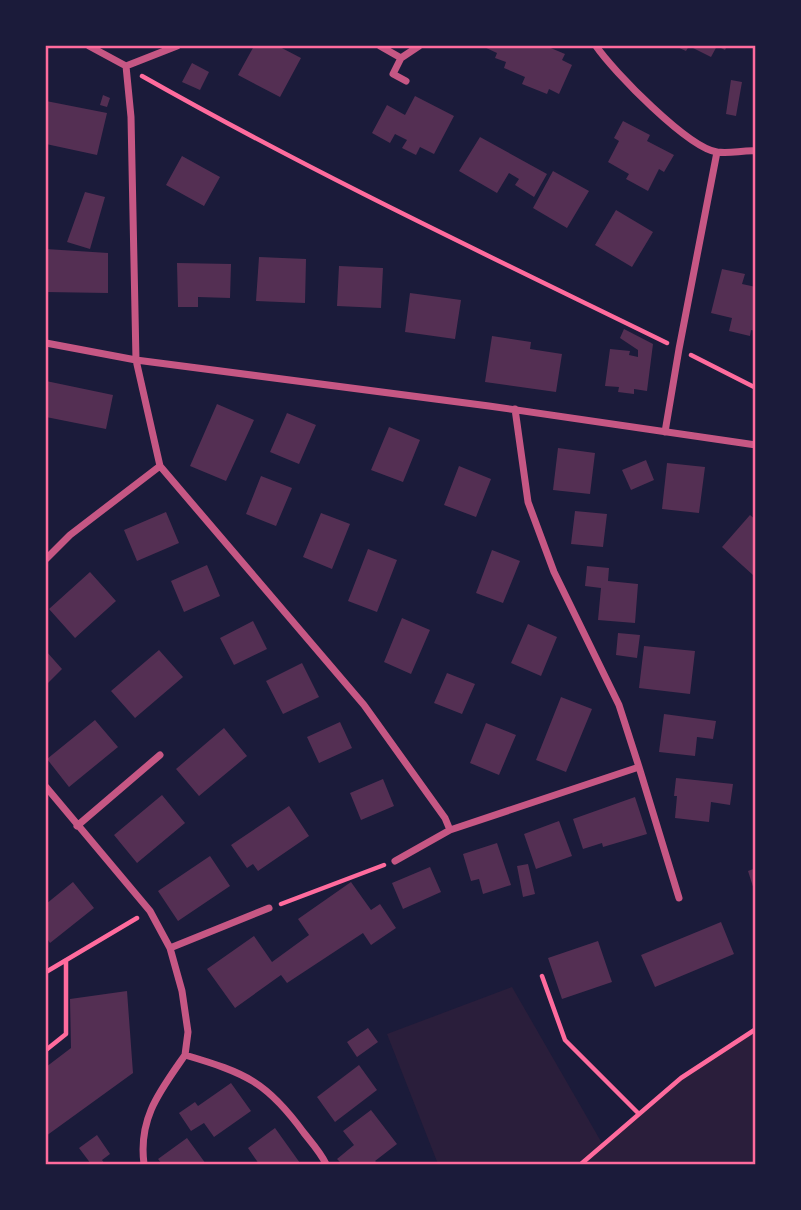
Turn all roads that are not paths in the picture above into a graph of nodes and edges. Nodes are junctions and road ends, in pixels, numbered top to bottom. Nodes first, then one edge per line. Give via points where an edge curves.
1 (89, 46) edge
2 (177, 46) edge
3 (380, 46) edge
4 (419, 46) edge
5 (596, 46) edge
6 (401, 58) junction
7 (126, 66) junction
8 (406, 81) dead end
9 (755, 151) edge
10 (717, 152) junction
11 (46, 343) edge
12 (136, 360) junction
13 (515, 409) junction
14 (665, 432) junction
15 (755, 444) edge
16 (160, 466) junction
17 (46, 559) edge
18 (160, 755) dead end
19 (639, 767) junction
20 (46, 787) edge
21 (76, 826) junction
22 (450, 830) junction
23 (395, 861) road end
24 (679, 898) dead end
25 (269, 908) road end
26 (170, 948) junction
27 (186, 1055) junction
28 (144, 1164) edge
29 (326, 1164) edge

1 - 7 street
2 - 7 street
3 - 6 street
4 - 6 street
5 - 10 street via 652,108
6 - 8 street via 393,74
7 - 12 street
9 - 10 street
10 - 14 street
11 - 12 street
12 - 13 street
12 - 16 street
13 - 14 street
13 - 19 street via 528,502 554,572 619,705
14 - 15 street
16 - 17 street via 69,535
16 - 22 street via 364,705
18 - 21 street
19 - 22 street
19 - 24 street
20 - 21 street
21 - 26 street via 150,911
22 - 23 street
25 - 26 street
26 - 27 street via 182,991
27 - 28 street via 157,1095 143,1130
27 - 29 street via 265,1087 283,1104

